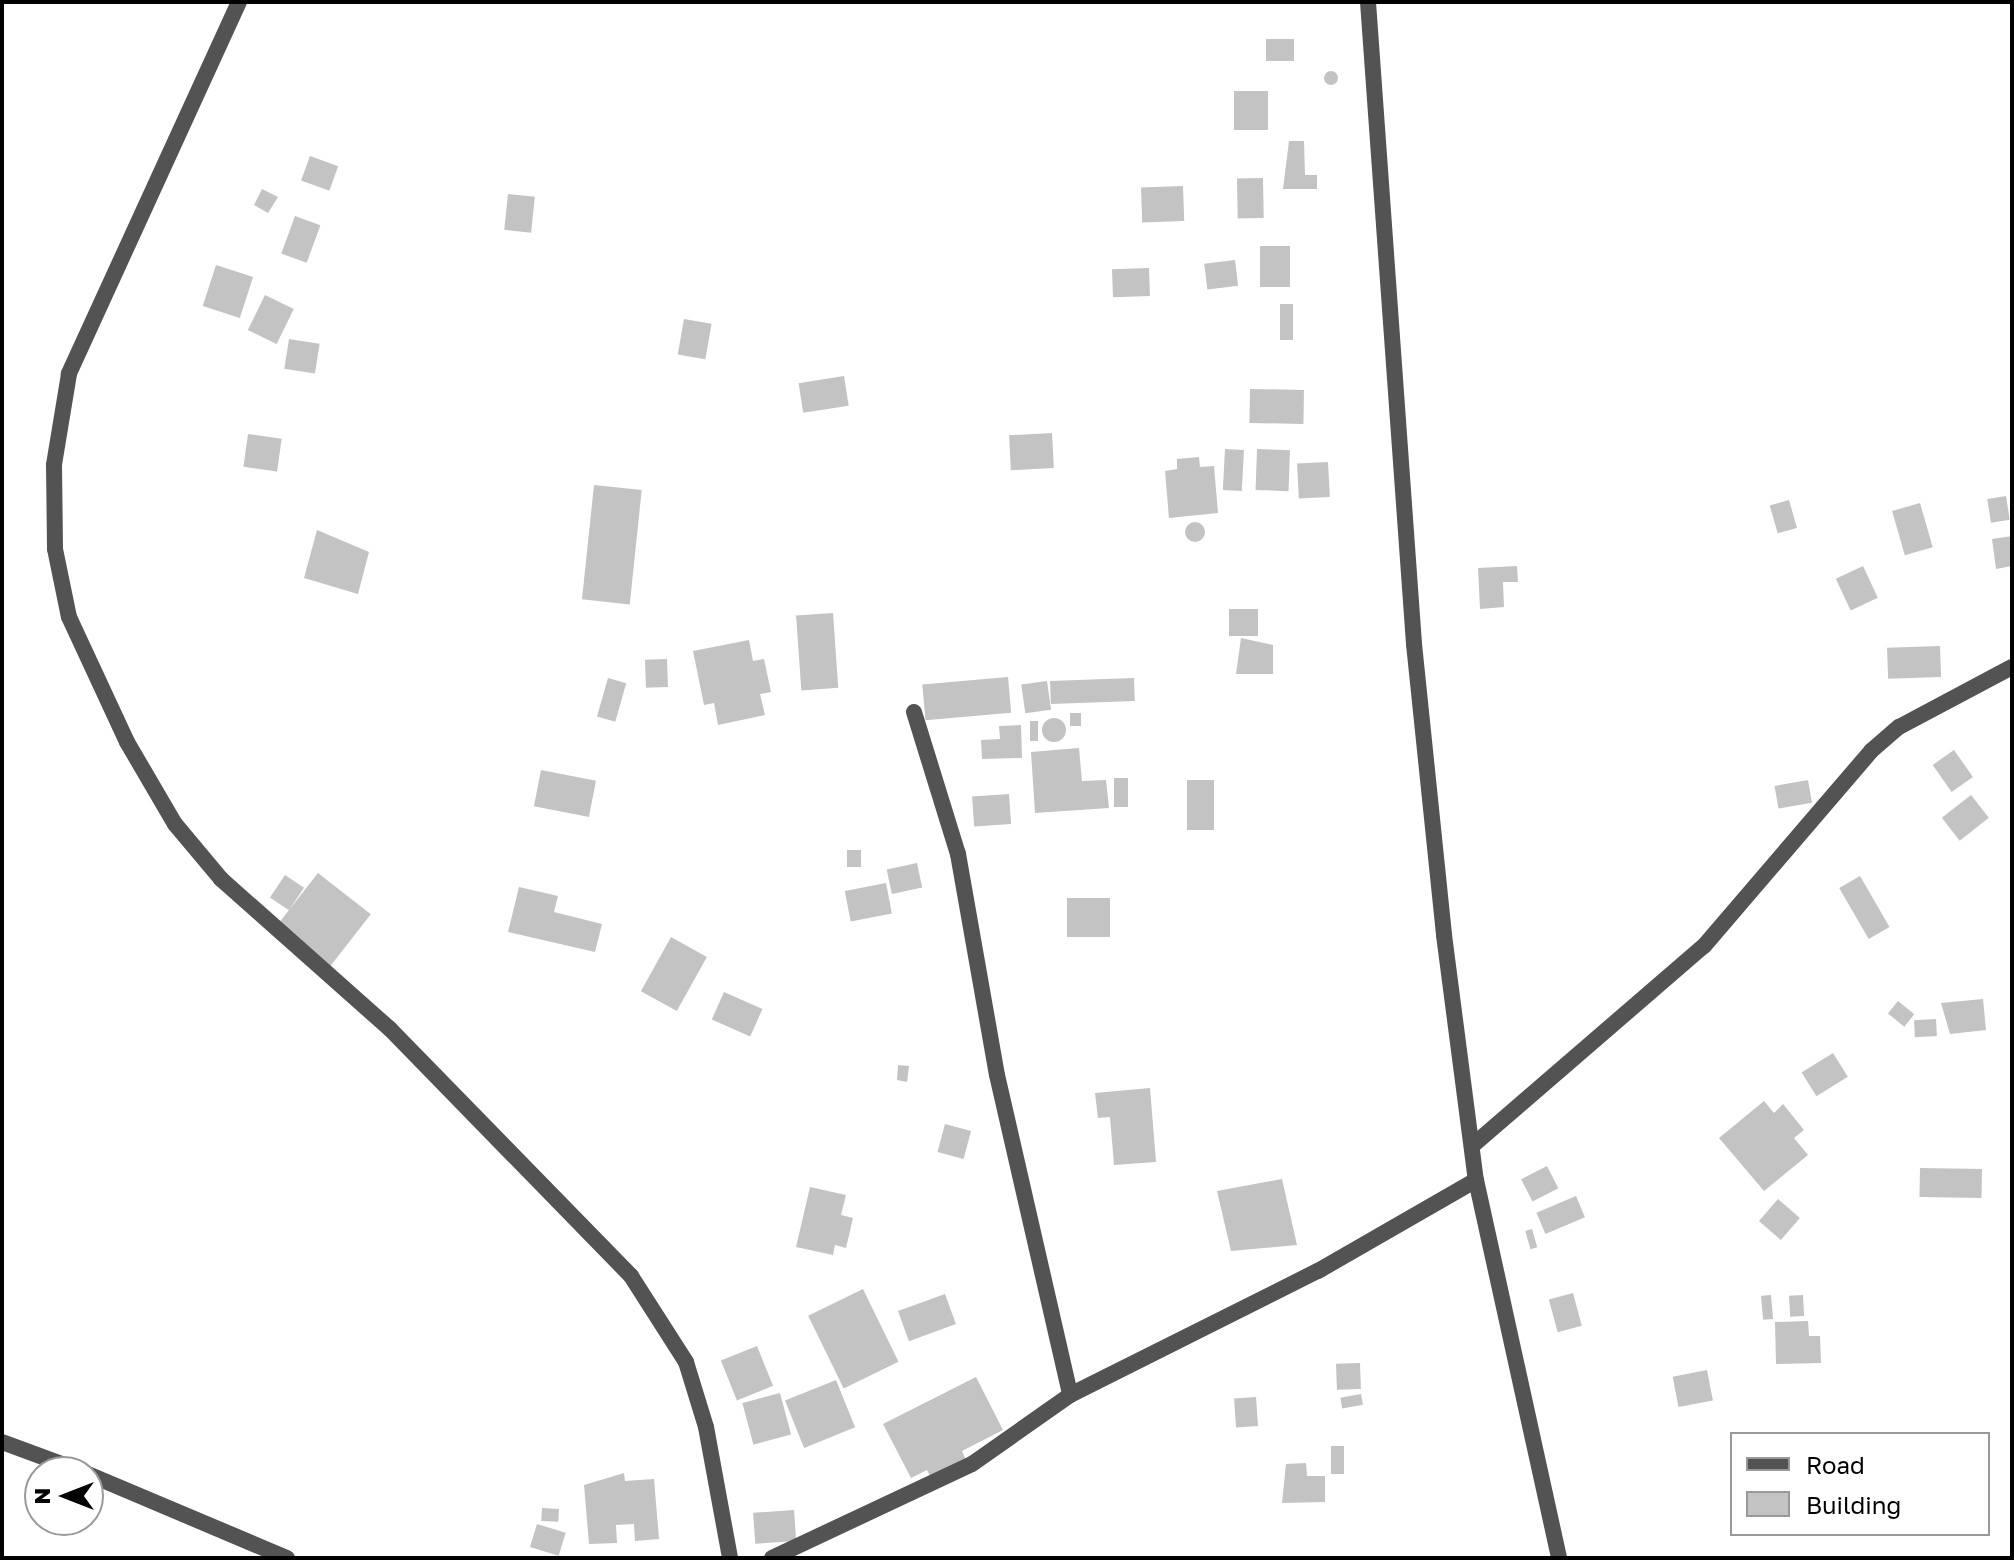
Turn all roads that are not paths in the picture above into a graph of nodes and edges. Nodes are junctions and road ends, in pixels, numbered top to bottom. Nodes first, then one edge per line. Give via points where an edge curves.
1 (239, 2) edge
2 (1368, 2) edge
3 (2012, 667) edge
4 (914, 712) dead end
5 (1472, 1146) junction
6 (1476, 1180) junction
7 (1070, 1395) junction
8 (2, 1442) edge
9 (40, 1456) edge
10 (104, 1481) edge
11 (287, 1558) edge
12 (730, 1558) edge
13 (772, 1558) edge
14 (1559, 1558) edge

1 - 12 street via 69,374 54,465 55,549 69,617 127,742 175,824 212,868 390,1029 631,1276 686,1362 706,1427
2 - 5 street via 1414,644
3 - 5 street via 1899,727 1871,751 1704,946
4 - 7 street via 958,854 997,1075
5 - 6 street
6 - 7 street via 1318,1271
6 - 14 street
7 - 13 street via 972,1464
8 - 9 street
10 - 11 street

